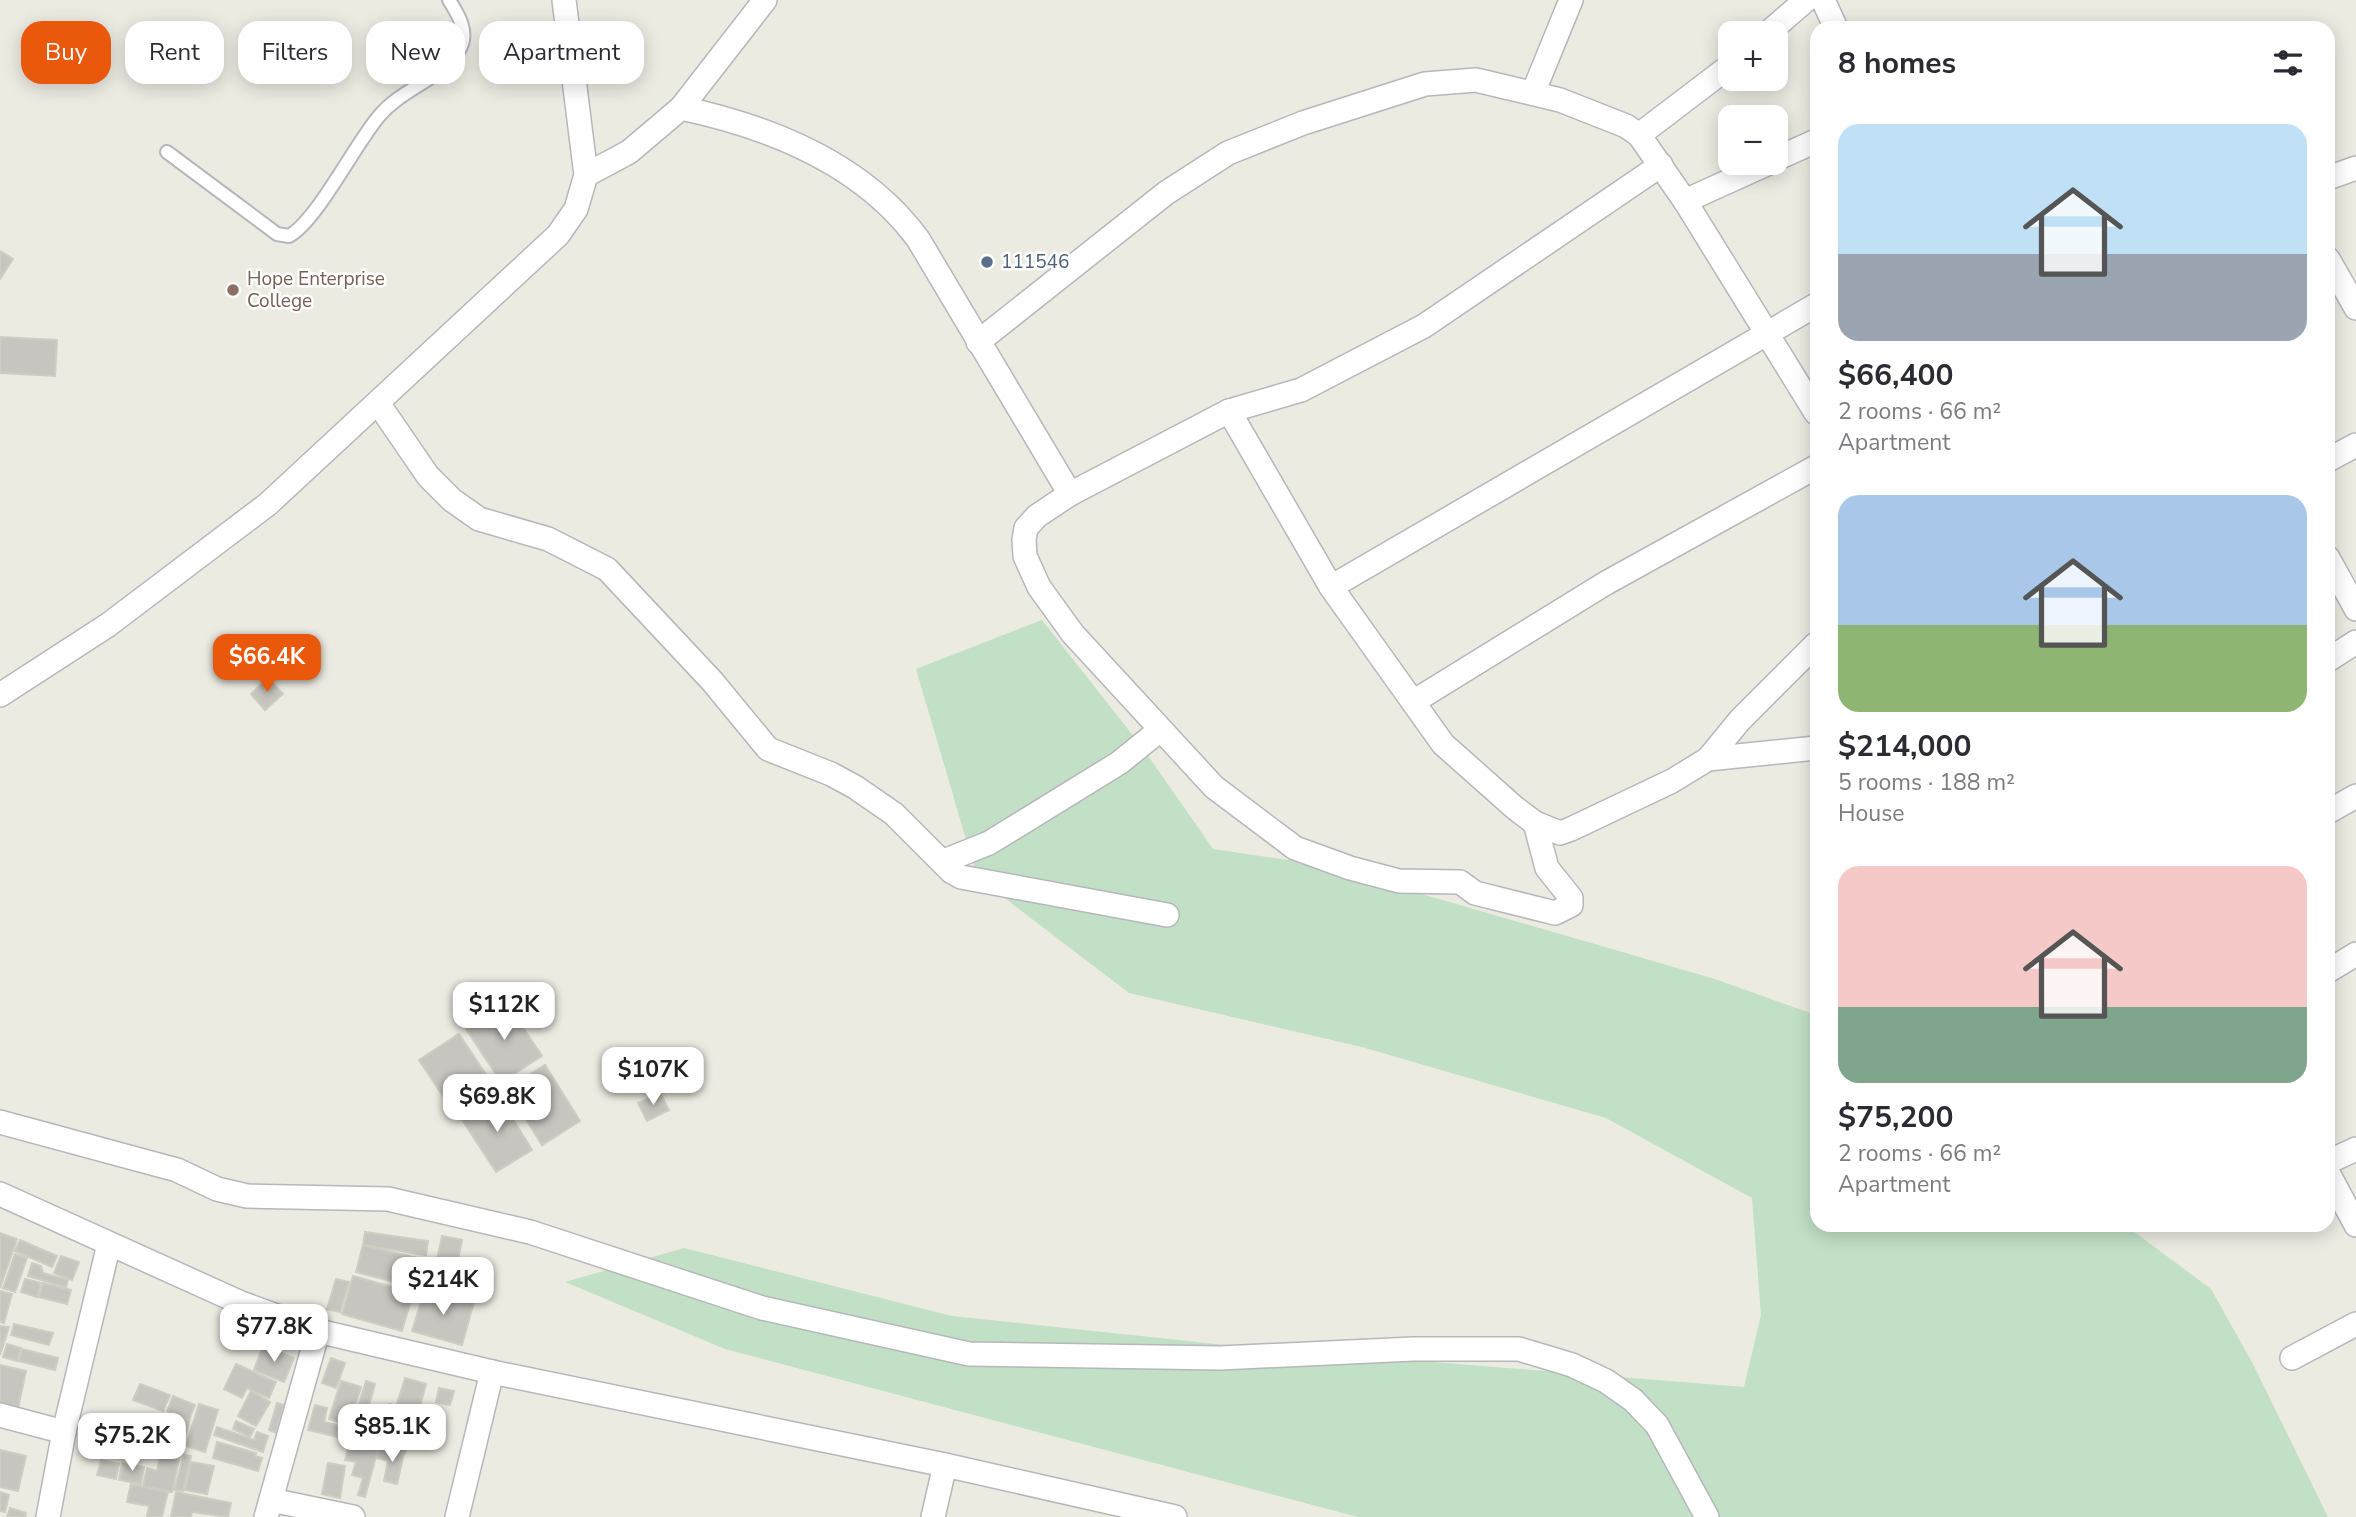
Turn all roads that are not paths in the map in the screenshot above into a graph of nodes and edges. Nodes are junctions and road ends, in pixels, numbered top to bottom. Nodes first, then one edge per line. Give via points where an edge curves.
1 (449, 0) edge
2 (564, 0) edge
3 (765, 0) edge
4 (1571, 0) edge
5 (1806, 0) edge
6 (1823, 0) edge
7 (1782, 21) edge
8 (1833, 21) edge
9 (1718, 75) edge
10 (1533, 93) junction
11 (681, 108) junction
12 (1639, 135) junction
13 (1810, 144) edge
14 (167, 152) dead end
15 (1788, 154) edge
16 (1661, 165) junction
17 (2356, 168) edge
18 (586, 175) junction
19 (1742, 175) edge
20 (2335, 176) edge
21 (1685, 201) junction
22 (2335, 266) edge
23 (2350, 282) edge
24 (2356, 308) edge
25 (1810, 309) edge
26 (1769, 334) junction
27 (978, 342) junction
28 (378, 402) junction
29 (1810, 403) edge
30 (1228, 411) junction
31 (2356, 445) edge
32 (2335, 456) edge
33 (1810, 470) edge
34 (1070, 494) junction
35 (2335, 571) edge
36 (1331, 587) junction
37 (2356, 609) edge
38 (2356, 642) edge
39 (1810, 652) edge
40 (2335, 656) edge
41 (0, 695) edge
42 (1413, 702) junction
43 (1160, 730) junction
44 (1810, 749) edge
45 (1709, 759) junction
46 (2356, 796) edge
47 (2335, 808) edge
48 (1535, 822) junction
49 (944, 861) junction
50 (1167, 915) dead end
51 (2356, 954) edge
52 (2335, 967) edge
53 (0, 1122) edge
54 (2356, 1149) edge
55 (2335, 1159) edge
56 (2335, 1186) edge
57 (0, 1194) edge
58 (2356, 1224) edge
59 (109, 1244) junction
60 (2356, 1324) edge
61 (318, 1331) junction
62 (2292, 1358) dead end
63 (492, 1372) junction
64 (0, 1415) edge
65 (64, 1432) junction
66 (945, 1465) junction
67 (268, 1509) edge
68 (48, 1517) edge
69 (353, 1517) edge
70 (457, 1517) edge
71 (933, 1517) edge
72 (1175, 1517) edge
73 (1707, 1517) edge

1 - 14 lane via 462,24 460,49 379,116 306,220 289,236 277,234
2 - 18 street
3 - 11 street
4 - 10 street
5 - 7 street
6 - 8 street
9 - 12 street
10 - 12 street via 1609,119
10 - 27 street via 1476,80 1425,84 1303,123 1228,153 1166,193
11 - 18 street via 629,152
11 - 27 street via 732,119 790,140 864,184 901,215
12 - 16 street
13 - 15 street
16 - 21 street
16 - 30 street via 1402,340 1301,390
17 - 20 street
18 - 28 street via 576,209 558,235
19 - 21 street
21 - 26 street
22 - 23 street
23 - 24 street
25 - 26 street
26 - 29 street
26 - 36 street
27 - 34 street
28 - 41 street via 268,504 108,625
28 - 49 street via 428,476 452,500 479,519 548,539 607,569 720,690 768,749 855,787 894,814
30 - 34 street
30 - 36 street
31 - 32 street
33 - 42 street via 1606,583
34 - 43 street via 1026,528 1025,556 1039,587 1073,634
35 - 37 street
36 - 42 street
38 - 40 street
39 - 45 street via 1740,720
42 - 48 street via 1443,744
43 - 48 street via 1214,788 1295,848 1350,869 1399,881 1460,882 1475,893 1555,913 1571,905 1571,898 1547,868
43 - 49 street via 1119,763 989,843
44 - 45 street
45 - 48 street via 1560,833
46 - 47 street
49 - 50 street via 961,877
51 - 52 street
53 - 73 street via 177,1170 237,1194 388,1199 530,1232 762,1308 969,1354 1220,1358 1519,1349 1572,1365 1633,1400 1657,1425
54 - 55 street
56 - 58 street
57 - 59 street
59 - 61 street via 241,1303
59 - 65 street
60 - 62 street
61 - 63 street
61 - 67 street
63 - 66 street
63 - 70 street
64 - 65 street
65 - 68 street
66 - 71 street
66 - 72 street
67 - 69 street

